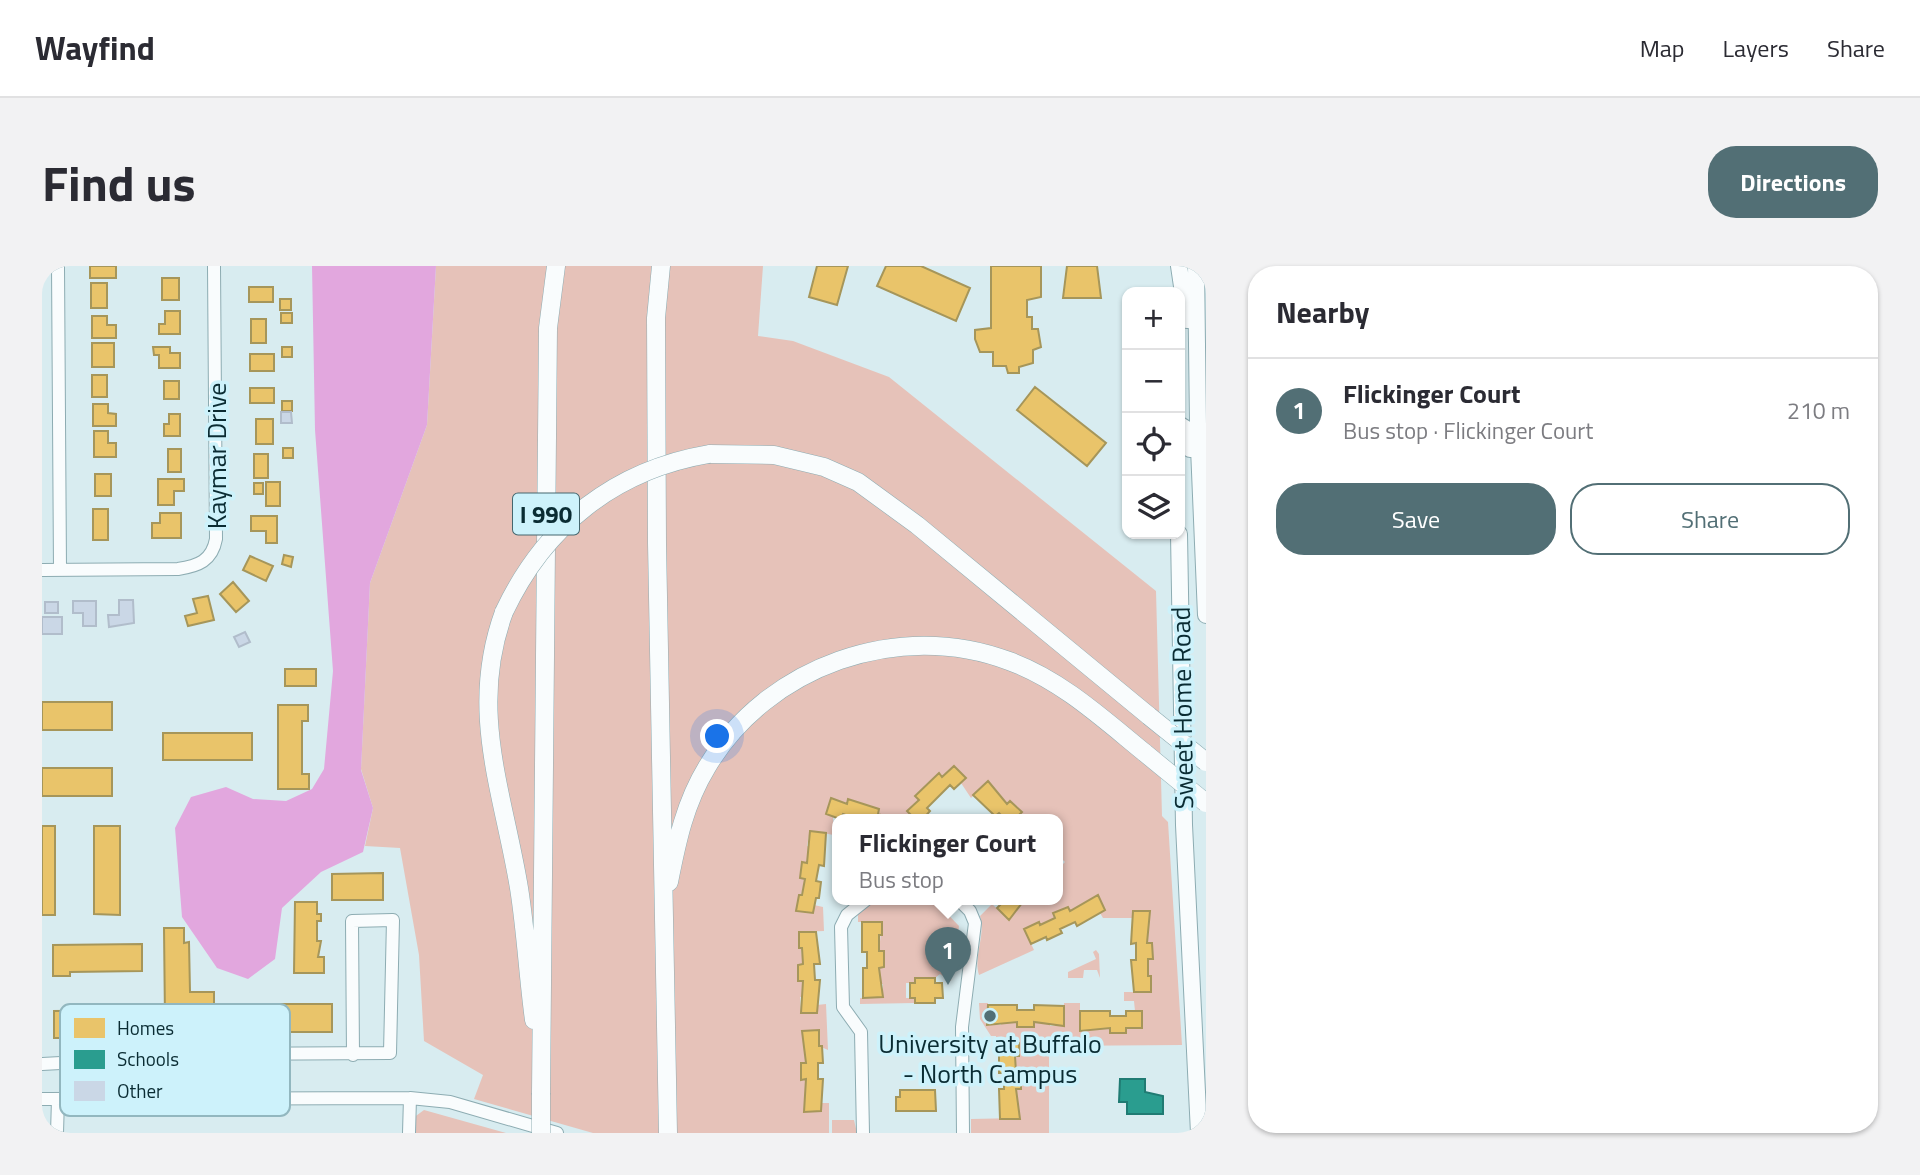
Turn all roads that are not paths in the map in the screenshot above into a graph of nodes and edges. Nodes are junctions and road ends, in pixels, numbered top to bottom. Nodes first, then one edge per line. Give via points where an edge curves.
1 (58, 266) edge
2 (214, 266) edge
3 (556, 266) edge
4 (661, 266) edge
5 (1173, 266) edge
6 (1179, 266) edge
7 (1196, 266) edge
8 (1174, 287) edge
9 (1198, 424) junction
10 (1185, 429) edge
11 (1179, 539) edge
12 (1202, 555) junction
13 (42, 570) edge
14 (60, 570) junction
15 (1206, 615) edge
16 (1206, 762) edge
17 (1206, 803) edge
18 (859, 905) edge
19 (964, 905) edge
20 (663, 920) junction
21 (290, 1054) edge
22 (353, 1055) junction
23 (60, 1063) edge
24 (42, 1064) edge
25 (540, 1065) junction
26 (290, 1098) edge
27 (410, 1098) junction
28 (42, 1099) edge
29 (58, 1099) joint
30 (667, 1125) edge
31 (57, 1133) edge
32 (409, 1133) edge
33 (541, 1133) edge
34 (558, 1133) edge
35 (863, 1133) edge
36 (963, 1133) edge
37 (1199, 1133) edge

1 - 14 street
2 - 14 street, Kaymar Drive via 215,548 203,563 178,569
3 - 25 highway, I 990 via 548,328
4 - 20 highway via 656,318 656,529
5 - 8 main road
6 - 9 main road via 1186,305 1187,414 1189,421
7 - 9 main road, Sweet Home Road
9 - 12 main road, Sweet Home Road
10 - 12 main road
11 - 37 main road, Sweet Home Road via 1184,825
12 - 15 main road, Sweet Home Road
13 - 14 street, Kaymar Drive
16 - 25 highway, bridge via 917,524 858,482 788,457 749,453 709,454 652,468 593,500 542,547 504,612 489,667 487,724 519,887
17 - 20 highway, bridge via 1055,683 995,656 963,649 918,646 879,650 838,660 798,678 740,724 713,758 682,820
18 - 35 street via 841,927 843,1007 861,1032
19 - 36 street via 975,923 962,1027
20 - 30 highway
21 - 22 street
22 - 22 street via 352,921 393,920 392,1051
23 - 24 street
25 - 33 highway, I 990, bridge
26 - 27 street
27 - 32 street
27 - 34 street via 450,1102
28 - 29 street
29 - 31 street

